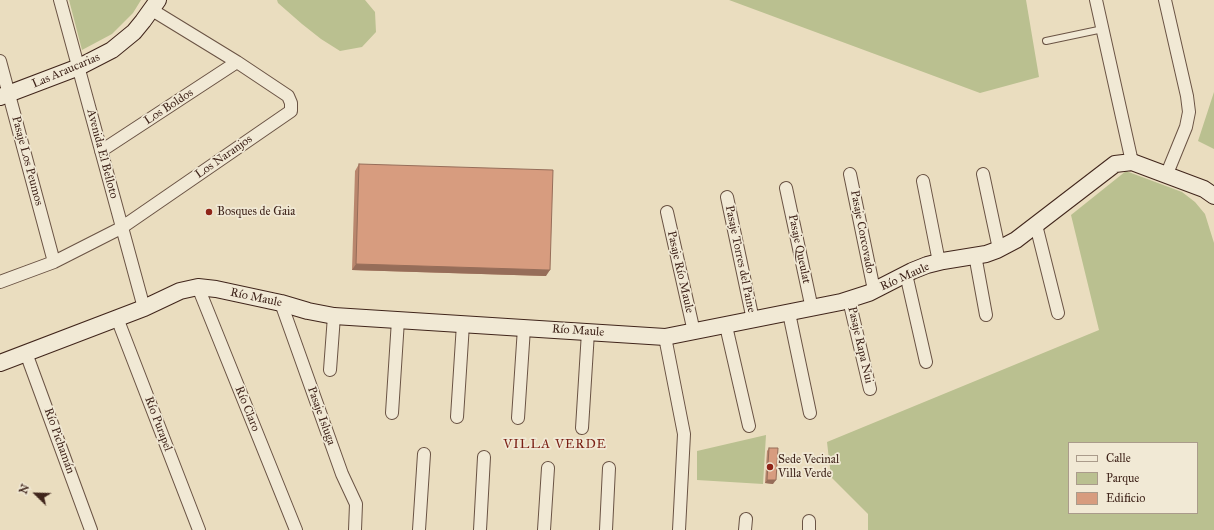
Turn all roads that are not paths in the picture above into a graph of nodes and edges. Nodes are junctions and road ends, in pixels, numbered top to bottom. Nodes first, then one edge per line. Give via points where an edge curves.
1 (60, 0) edge
2 (1096, 0) edge
3 (1165, 0) edge
4 (155, 5) edge
5 (1102, 29) junction
6 (1046, 41) dead end
7 (0, 61) edge
8 (237, 62) junction
9 (79, 67) junction
10 (5, 95) edge
11 (101, 152) junction
12 (1132, 162) junction
13 (850, 174) dead end
14 (983, 174) dead end
15 (1166, 176) junction
16 (923, 181) dead end
17 (786, 188) dead end
18 (1214, 196) edge
19 (727, 197) dead end
20 (667, 212) dead end
21 (1036, 225) junction
22 (122, 228) junction
23 (999, 249) junction
24 (975, 256) junction
25 (54, 262) junction
26 (939, 262) junction
27 (906, 274) junction
28 (0, 282) edge
29 (198, 287) junction
30 (874, 290) junction
31 (849, 300) junction
32 (281, 303) junction
33 (144, 308) junction
34 (812, 309) junction
35 (789, 313) junction
36 (1058, 313) dead end
37 (986, 315) dead end
38 (334, 316) junction
39 (117, 318) junction
40 (398, 320) junction
41 (753, 320) junction
42 (463, 324) junction
43 (726, 326) junction
44 (524, 328) junction
45 (588, 332) junction
46 (694, 332) junction
47 (665, 337) junction
48 (26, 353) junction
49 (926, 362) dead end
50 (0, 363) edge
51 (330, 370) dead end
52 (870, 389) dead end
53 (392, 413) dead end
54 (810, 413) dead end
55 (457, 417) dead end
56 (518, 418) dead end
57 (749, 426) dead end
58 (582, 428) dead end
59 (424, 454) dead end
60 (484, 457) dead end
61 (548, 468) dead end
62 (609, 468) dead end
63 (91, 530) edge
64 (199, 530) edge
65 (296, 530) edge
66 (355, 530) edge
67 (419, 530) edge
68 (480, 530) edge
69 (544, 530) edge
70 (606, 530) edge
71 (679, 530) edge

1 - 9 street, Avenida El Belloto
2 - 5 street
3 - 15 street via 1189,112 1186,127
4 - 8 street, Los Naranjos
4 - 9 street, Las Araucarias via 123,41 100,57
5 - 6 lane
5 - 12 street
7 - 10 street, Pasaje Los Peumos
8 - 11 street, Los Boldos
8 - 22 street, Los Naranjos via 288,96 291,111
9 - 10 street, Las Araucarias
9 - 11 street, Avenida El Belloto
10 - 25 street, Pasaje Los Peumos
11 - 22 street, Avenida El Belloto
12 - 15 street
12 - 21 street, Río Maule via 1115,164
13 - 30 street, Pasaje Corcovado
14 - 23 street
15 - 18 street via 1204,189
16 - 26 street
17 - 34 street, Pasaje Queulat
19 - 41 street, Pasaje Torres del Paine
20 - 46 street, Pasaje Río Maule
21 - 23 street, Río Maule
21 - 36 street
22 - 25 street, Los Naranjos
22 - 33 street, Avenida El Belloto
23 - 24 street, Río Maule
24 - 26 street, Río Maule
24 - 37 street
25 - 28 street, Los Naranjos
26 - 27 street, Río Maule
27 - 30 street, Río Maule
27 - 49 street
29 - 32 street, Río Maule
29 - 33 street, Río Maule via 180,291
29 - 65 street, Río Claro
30 - 31 street, Río Maule
31 - 34 street, Río Maule
31 - 52 street, Pasaje Rapa Nui
32 - 38 street, Río Maule
32 - 66 street, Pasaje Isluga via 342,474 356,504
33 - 39 street, Río Maule
34 - 35 street, Río Maule
35 - 41 street, Río Maule
35 - 54 street
38 - 40 street, Río Maule
38 - 51 street
39 - 48 street, Río Maule
39 - 64 street, Río Purapel
40 - 42 street, Río Maule
40 - 53 street
41 - 43 street, Río Maule
42 - 44 street, Río Maule
42 - 55 street
43 - 46 street, Río Maule
43 - 57 street
44 - 45 street, Río Maule
44 - 56 street
45 - 47 street, Río Maule
45 - 58 street
46 - 47 street, Río Maule
47 - 71 street via 684,434
48 - 50 street, Río Maule
48 - 63 street, Río Pichamán
59 - 67 street
60 - 68 street
61 - 69 street
62 - 70 street

